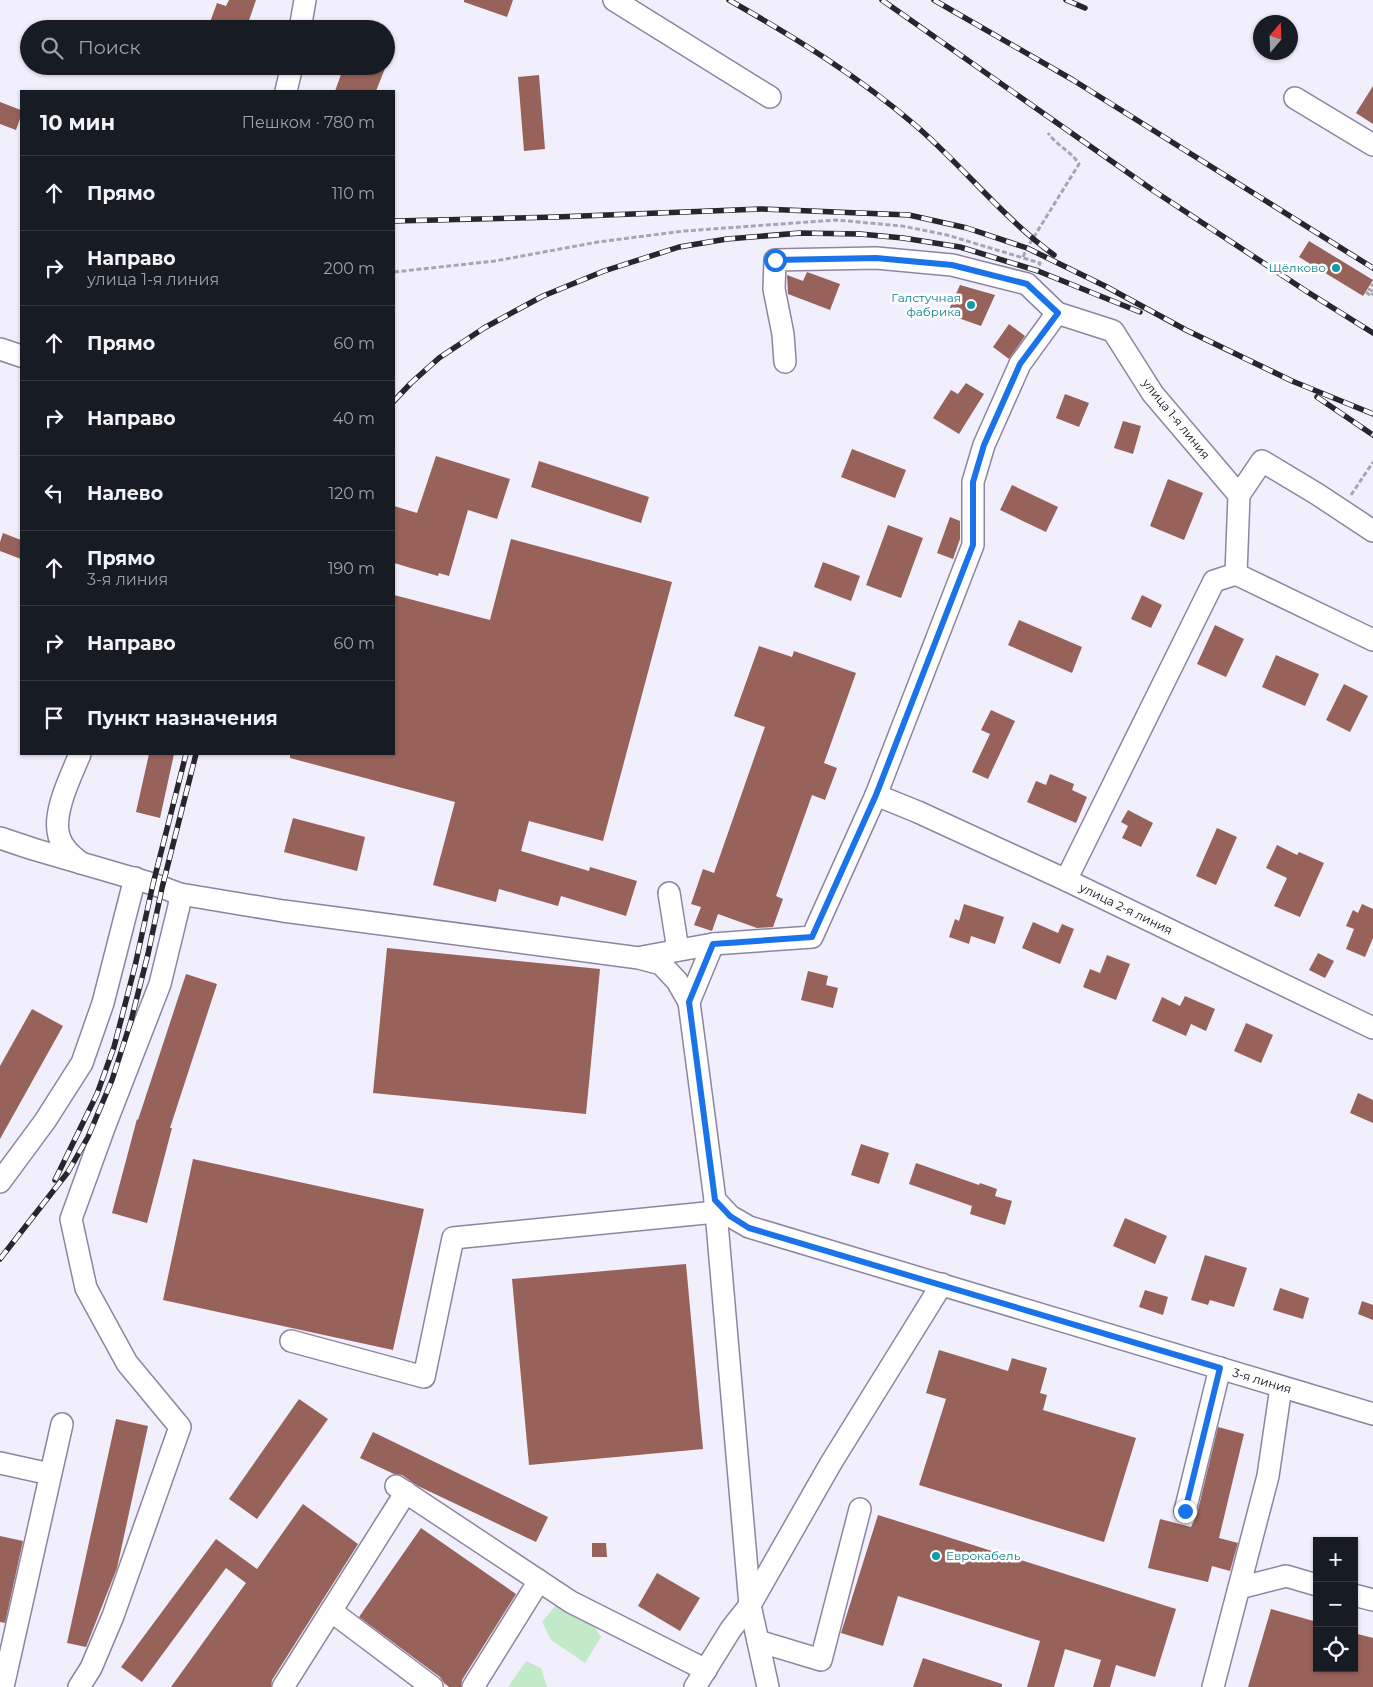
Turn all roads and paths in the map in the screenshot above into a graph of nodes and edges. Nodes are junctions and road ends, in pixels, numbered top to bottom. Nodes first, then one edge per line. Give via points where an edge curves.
1 (305, 0) edge
2 (614, 0) edge
3 (302, 20) edge
4 (290, 75) edge
5 (286, 90) edge
6 (770, 97) dead end
7 (1295, 98) dead end
8 (1048, 133) dead end
9 (1373, 146) edge
10 (1023, 257) junction
11 (1038, 271) dead end
12 (395, 272) edge
13 (1367, 290) dead end
14 (1373, 292) edge
15 (1058, 313) junction
16 (0, 349) edge
17 (20, 356) edge
18 (785, 362) dead end
19 (1373, 462) edge
20 (1239, 495) junction
21 (1341, 510) junction
22 (1373, 531) edge
23 (1236, 574) junction
24 (1373, 640) edge
25 (80, 755) edge
26 (876, 795) junction
27 (59, 837) junction
28 (0, 838) edge
29 (33, 849) junction
30 (81, 863) junction
31 (135, 878) junction
32 (1066, 880) junction
33 (669, 893) dead end
34 (180, 894) junction
35 (713, 944) junction
36 (678, 950) junction
37 (639, 958) junction
38 (689, 1002) junction
39 (1373, 1028) edge
40 (0, 1182) edge
41 (716, 1206) junction
42 (942, 1284) junction
43 (291, 1341) dead end
44 (1220, 1368) junction
45 (1281, 1387) junction
46 (1373, 1414) edge
47 (62, 1424) dead end
48 (0, 1462) edge
49 (50, 1474) junction
50 (860, 1509) dead end
51 (1185, 1511) dead end
52 (539, 1581) junction
53 (1313, 1584) edge
54 (1239, 1588) junction
55 (1358, 1596) edge
56 (1373, 1600) edge
57 (750, 1605) junction
58 (331, 1611) junction
59 (758, 1641) junction
60 (701, 1678) edge
61 (3, 1687) edge
62 (79, 1687) edge
63 (283, 1687) edge
64 (432, 1687) edge
65 (473, 1687) edge
66 (768, 1687) edge
67 (1212, 1687) edge

1 - 3 street
2 - 6 street
4 - 5 street
7 - 9 street
8 - 10 path via 1079,164
10 - 11 path via 1040,263
10 - 12 path via 948,235 902,226 836,220 684,231 598,242 495,261
13 - 14 path
15 - 18 street via 1027,284 952,265 876,258 775,260 774,289
15 - 20 street, улица 1-я линия via 1112,331 1153,394
15 - 26 street via 1020,364 984,445 973,482 973,545
16 - 17 street
19 - 21 path
20 - 21 street via 1262,461
20 - 23 street
21 - 22 street
23 - 24 street
23 - 32 street via 1214,581
25 - 27 street via 58,819
26 - 32 street, улица 2-я линия
26 - 35 street via 812,937
27 - 29 street
27 - 30 street via 67,852
28 - 29 street
29 - 30 street
30 - 31 street
31 - 34 street
31 - 40 street via 103,1002 82,1063 45,1122
32 - 39 street, улица 2-я линия
33 - 36 street
34 - 37 street
34 - 62 street via 160,984 71,1219 86,1288 127,1364 180,1427 113,1616 91,1668
35 - 36 street
35 - 38 street
36 - 37 street
37 - 38 street via 661,964 677,981
38 - 41 street
41 - 42 street, 3-я линия via 749,1228
41 - 43 street via 453,1238 424,1377
41 - 57 street
42 - 44 street, 3-я линия
42 - 57 street via 831,1463
44 - 45 street, 3-я линия
44 - 51 street
45 - 46 street, 3-я линия
45 - 54 street via 1268,1476
47 - 49 street
48 - 49 street
49 - 61 street
50 - 59 street via 821,1660
52 - 58 street via 401,1489
52 - 60 street
52 - 65 street
53 - 54 street via 1286,1576
54 - 67 street
55 - 56 street
57 - 59 street
57 - 60 street
58 - 63 street
58 - 64 street
59 - 66 street

